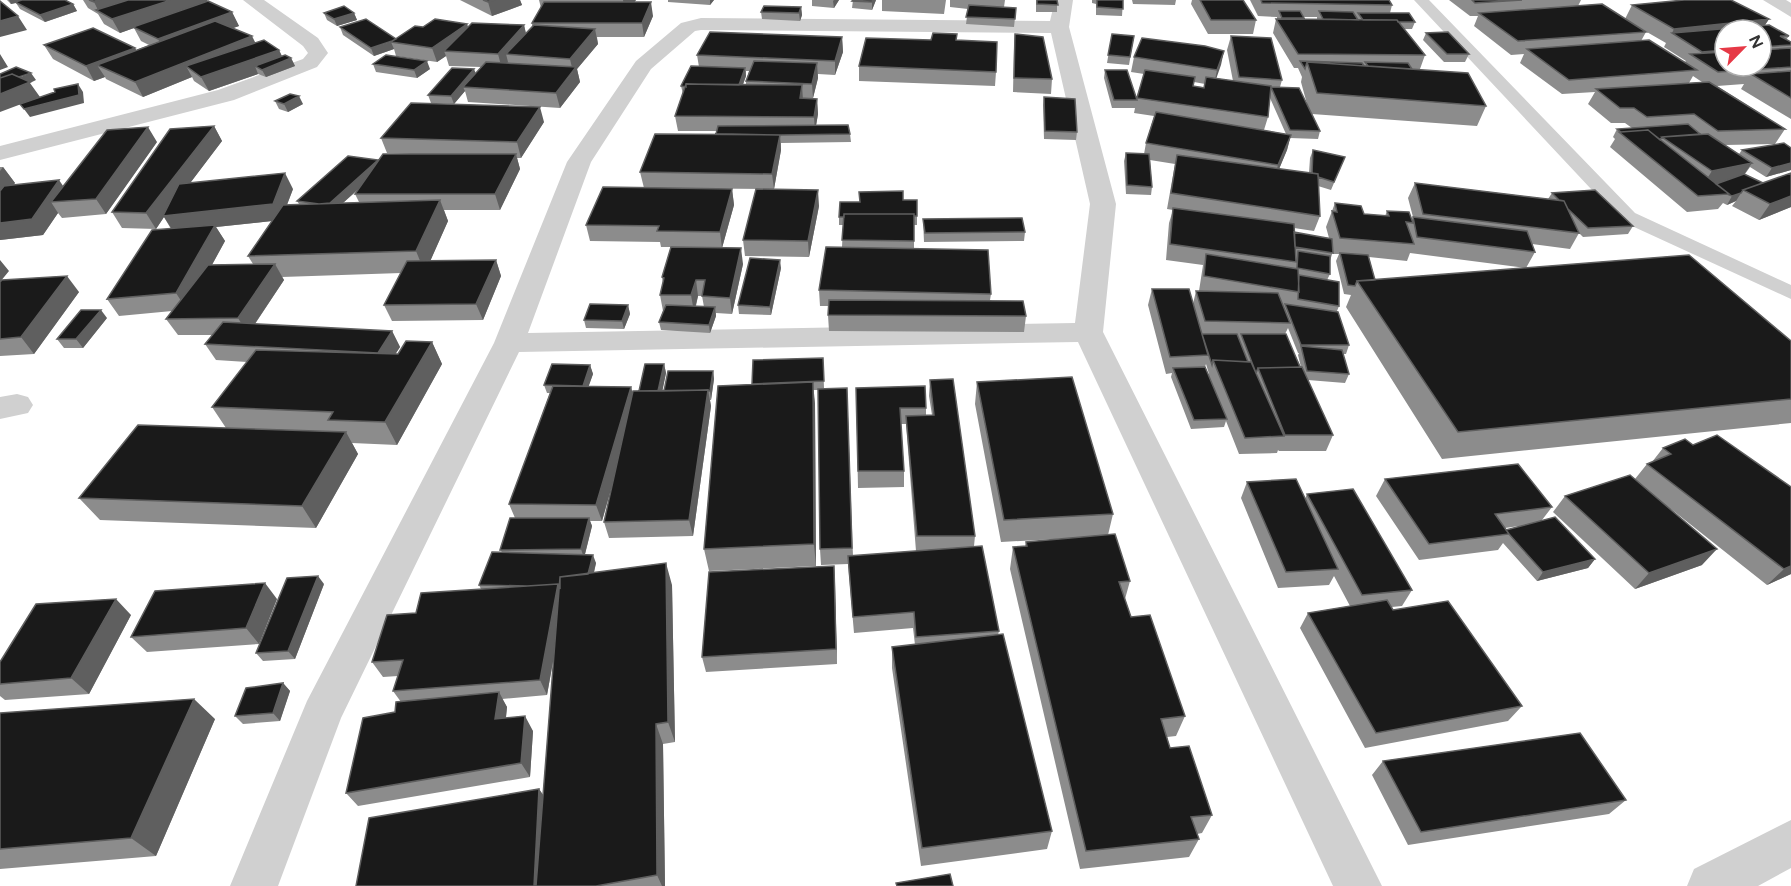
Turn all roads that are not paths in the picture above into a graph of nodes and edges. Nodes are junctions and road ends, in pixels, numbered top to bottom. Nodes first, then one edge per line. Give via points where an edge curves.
1 (252, 0) edge
2 (1421, 0) edge
3 (1772, 0) edge
4 (1791, 11) edge
5 (1062, 14) edge
6 (0, 153) edge
7 (1791, 293) edge
8 (1088, 332) junction
9 (509, 343) junction
10 (1791, 843) edge
11 (254, 886) edge
12 (1358, 886) edge
13 (1711, 886) edge

1 - 6 street via 311,42 318,53 310,63 226,95
2 - 7 lane via 1628,217
3 - 4 street
5 - 8 street via 1103,204
5 - 9 street via 688,27 643,65 579,162
8 - 9 street
8 - 12 street
9 - 11 street via 322,714
10 - 13 street

